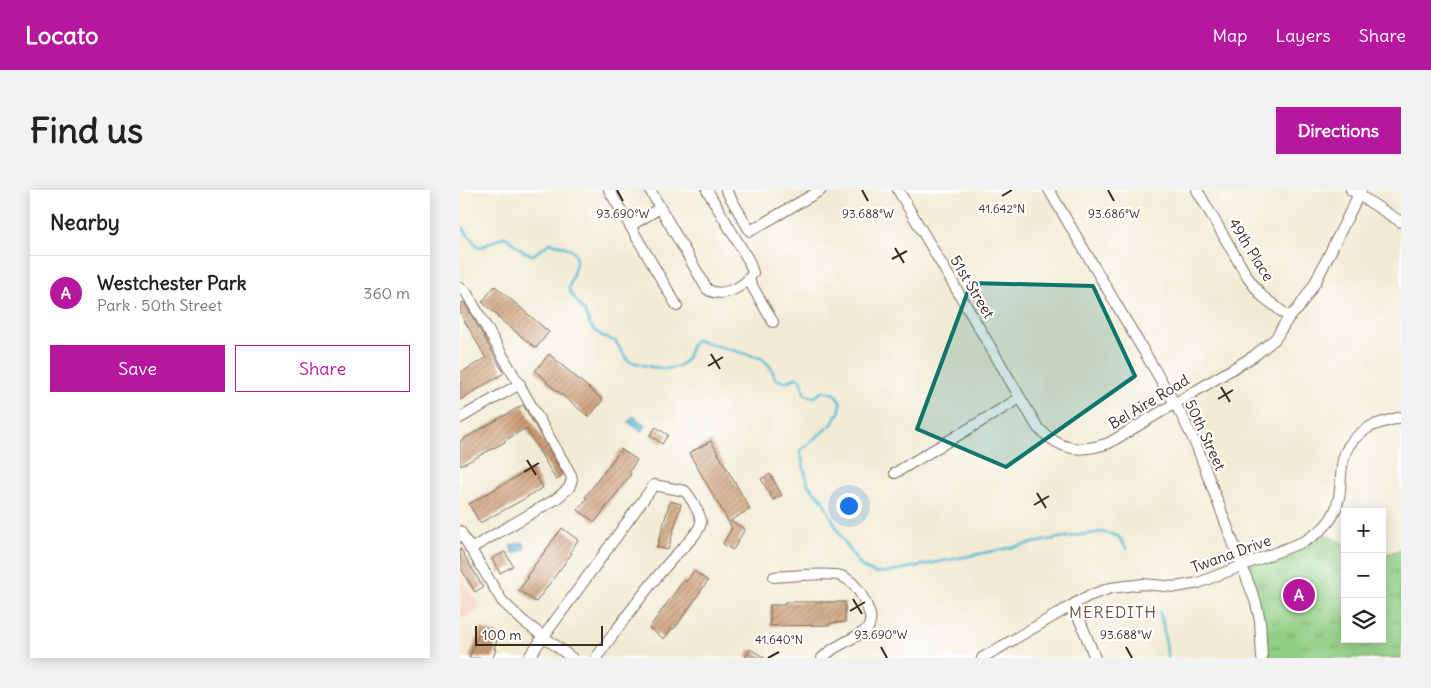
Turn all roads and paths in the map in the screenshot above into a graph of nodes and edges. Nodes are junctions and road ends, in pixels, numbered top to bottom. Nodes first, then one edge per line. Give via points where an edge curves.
1 (609, 190) edge
2 (650, 190) edge
3 (707, 190) edge
4 (726, 190) edge
5 (821, 190) edge
6 (898, 190) edge
7 (1049, 190) edge
8 (1197, 190) edge
9 (1357, 191) edge
10 (660, 208) junction
11 (1401, 222) edge
12 (630, 226) junction
13 (748, 279) junction
14 (460, 288) edge
15 (678, 306) dead end
16 (1289, 317) junction
17 (773, 322) dead end
18 (520, 384) junction
19 (1020, 398) junction
20 (1174, 404) junction
21 (1401, 417) edge
22 (460, 418) edge
23 (895, 473) dead end
24 (460, 532) edge
25 (470, 549) junction
26 (1243, 566) junction
27 (774, 577) dead end
28 (1072, 606) junction
29 (543, 636) junction
30 (528, 658) edge
31 (572, 658) edge
32 (596, 658) edge
33 (822, 658) edge
34 (982, 658) edge
35 (1095, 658) edge
36 (1262, 658) edge

1 - 12 street
2 - 10 street
3 - 13 street via 752,267 753,274
4 - 5 street via 750,231
6 - 19 street, 51st Street
7 - 20 street, 50th Street
8 - 16 street, 49th Place via 1248,278 1262,296
9 - 11 street
9 - 16 street, Bel Aire Road via 1315,283 1298,310
10 - 12 street
10 - 13 street via 707,289 721,294
12 - 15 street
13 - 17 street
14 - 18 street via 466,292
16 - 20 street, Bel Aire Road via 1275,339 1254,356
18 - 22 street
18 - 25 street via 572,475 571,483 556,499
19 - 20 street, Bel Aire Road via 1038,428 1050,440 1065,447 1082,449 1109,443
19 - 23 street
20 - 26 street, 50th Street via 1197,447
21 - 26 street, Twana Drive via 1369,427 1352,441 1342,461 1337,505 1319,532 1293,547
24 - 25 street
25 - 29 street via 502,601
26 - 28 street, Twana Drive via 1198,583 1176,587 1143,584 1111,588
26 - 36 street, 50th Street via 1260,621
27 - 33 street via 841,576 853,584 863,598 871,615 867,630
28 - 34 street, Twana Drive
28 - 35 street
29 - 30 street
29 - 31 street
29 - 32 street via 654,484 685,491 700,516 699,528 643,592

